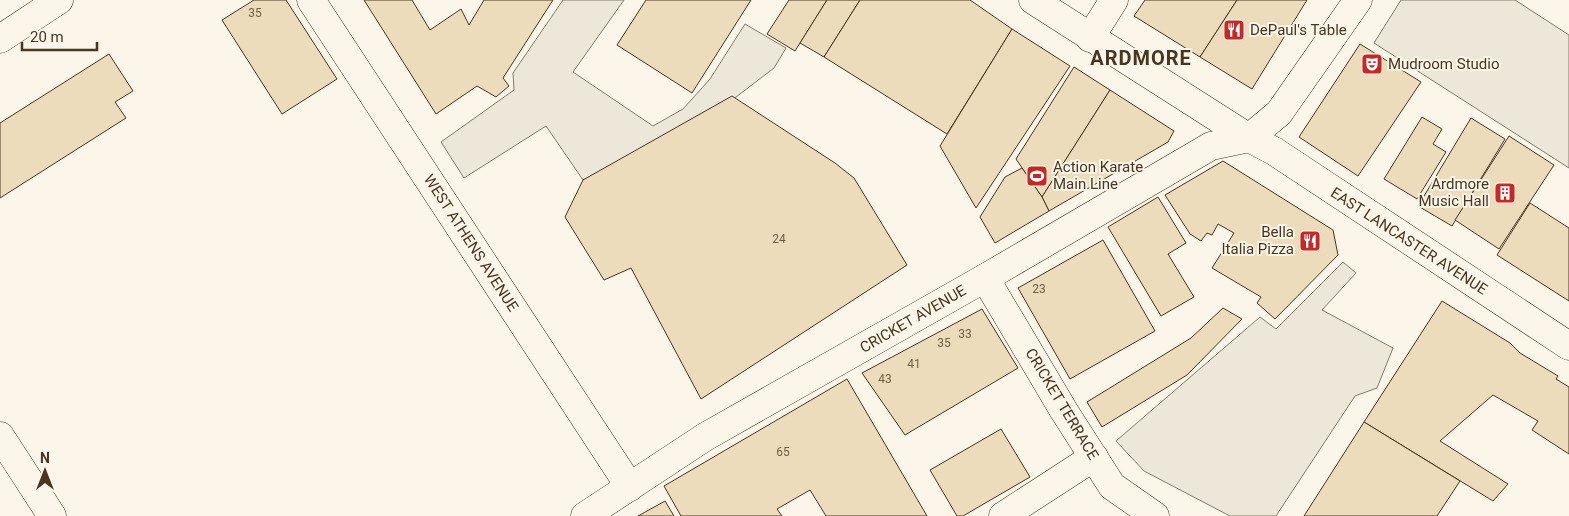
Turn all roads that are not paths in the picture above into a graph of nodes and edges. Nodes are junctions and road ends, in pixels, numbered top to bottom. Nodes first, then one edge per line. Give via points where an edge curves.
1 (59, 0) edge
2 (311, 0) edge
3 (1033, 0) edge
4 (1114, 0) edge
5 (1358, 0) edge
6 (1090, 38) junction
7 (0, 39) edge
8 (1249, 138) junction
9 (985, 278) junction
10 (1569, 346) edge
11 (0, 436) edge
12 (1094, 458) junction
13 (630, 487) junction
14 (52, 516) edge
15 (585, 516) edge
16 (1003, 516) edge
17 (1155, 516) edge

1 - 7 main road
2 - 13 main road, WEST ATHENS AVENUE
3 - 6 main road, EAST LANCASTER AVENUE
4 - 6 main road
5 - 8 main road via 1278,113
6 - 8 main road, EAST LANCASTER AVENUE
8 - 9 main road, CRICKET AVENUE via 1211,146
8 - 10 main road, EAST LANCASTER AVENUE via 1274,151
9 - 12 main road, CRICKET TERRACE
9 - 13 main road, CRICKET AVENUE via 705,437
11 - 14 main road
12 - 16 main road
12 - 17 main road, CRICKET TERRACE via 1112,486
13 - 15 main road, CRICKET AVENUE

